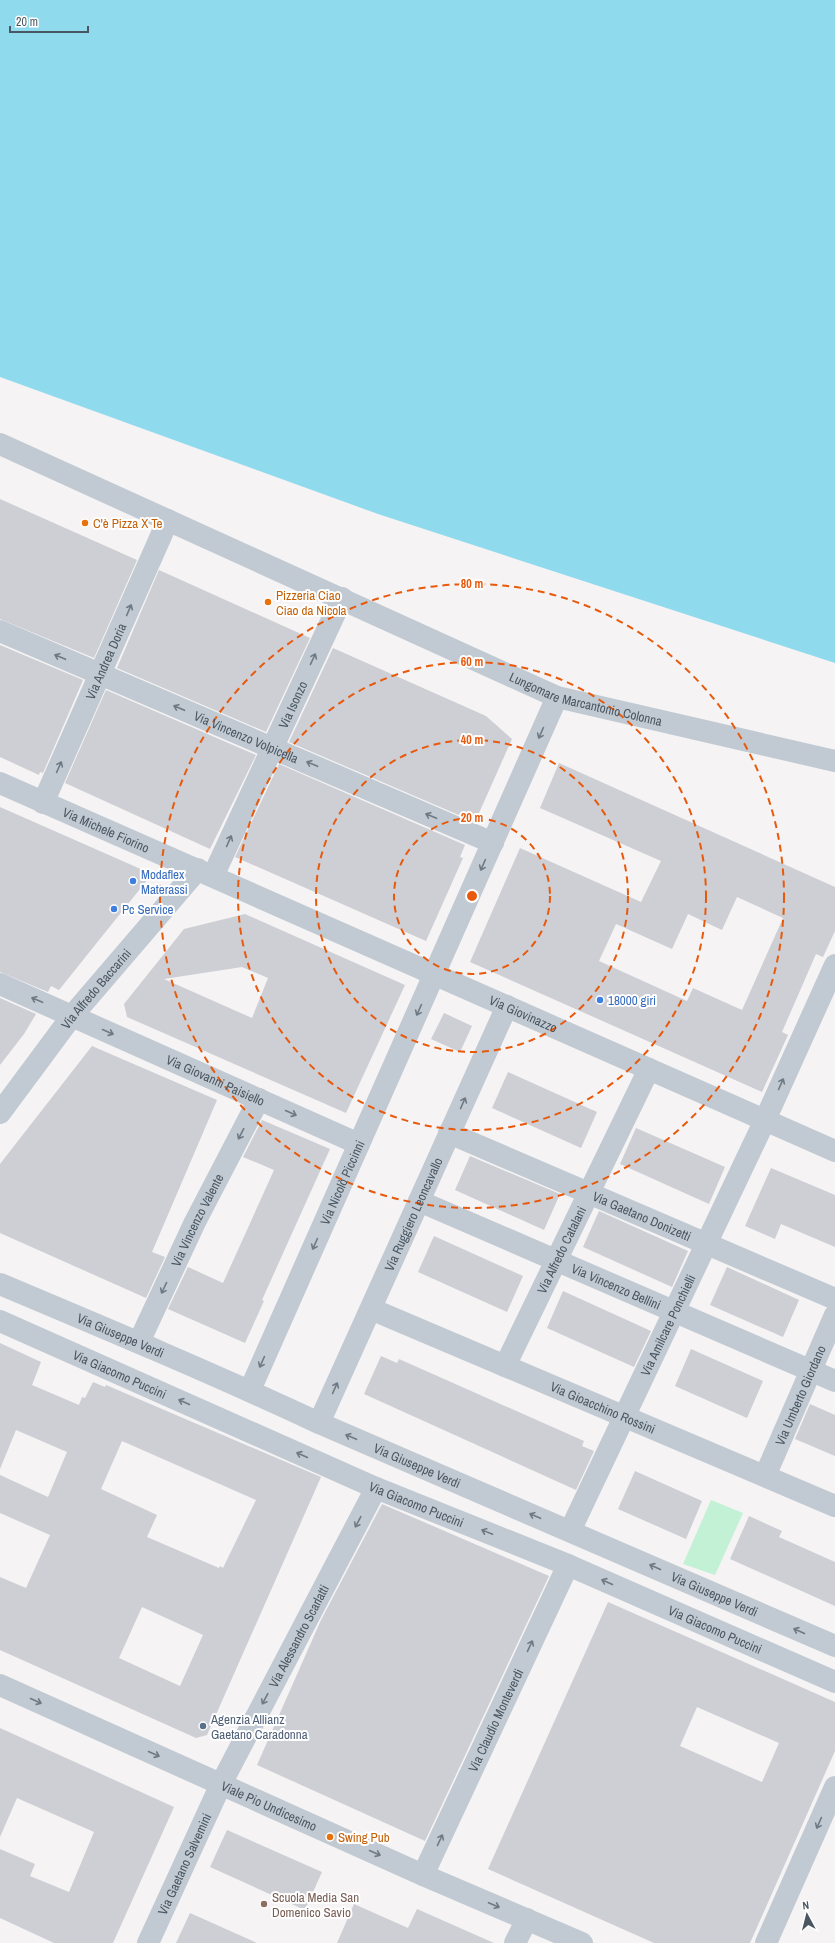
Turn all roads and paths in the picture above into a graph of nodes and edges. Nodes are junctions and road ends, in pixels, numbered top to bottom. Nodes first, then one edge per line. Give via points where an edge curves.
1 (0, 444) edge
2 (168, 520) junction
3 (342, 598) junction
4 (0, 631) edge
5 (101, 675) junction
6 (557, 697) junction
7 (272, 747) junction
8 (835, 761) edge
9 (0, 783) edge
10 (43, 803) junction
11 (493, 842) junction
12 (206, 873) junction
13 (435, 974) junction
14 (832, 978) edge
15 (0, 984) edge
16 (507, 1006) junction
17 (72, 1016) junction
18 (649, 1069) junction
19 (259, 1099) junction
20 (0, 1114) edge
21 (765, 1120) junction
22 (449, 1134) junction
23 (359, 1144) junction
24 (835, 1151) edge
25 (588, 1193) junction
26 (419, 1201) junction
27 (706, 1244) junction
28 (556, 1260) junction
29 (0, 1284) edge
30 (835, 1299) edge
31 (371, 1309) junction
32 (674, 1311) junction
33 (835, 1315) edge
34 (0, 1321) edge
35 (139, 1342) junction
36 (505, 1366) junction
37 (811, 1370) junction
38 (835, 1381) edge
39 (250, 1390) junction
40 (625, 1416) junction
41 (319, 1423) junction
42 (765, 1476) junction
43 (376, 1488) junction
44 (835, 1506) edge
45 (570, 1531) junction
46 (568, 1565) junction
47 (835, 1646) edge
48 (835, 1682) edge
49 (0, 1685) edge
50 (221, 1784) junction
51 (835, 1787) edge
52 (423, 1875) junction
53 (527, 1919) junction
54 (148, 1943) edge
55 (515, 1943) edge
56 (582, 1943) edge
57 (766, 1943) edge

1 - 2 street, Lungomare Marcantonio Colonna
2 - 3 street, Lungomare Marcantonio Colonna
5 -> 2 street, Via Andrea Doria
3 - 6 street, Lungomare Marcantonio Colonna
7 -> 3 street, Via Isonzo
5 -> 4 street, Via Vincenzo Volpicella
7 -> 5 street, Via Vincenzo Volpicella
10 -> 5 street, Via Andrea Doria
6 - 8 street, Lungomare Marcantonio Colonna
6 -> 11 street, Via Nicolò Piccinni
11 -> 7 street, Via Vincenzo Volpicella
12 -> 7 street, Via Isonzo
9 - 10 street, Via Michele Fiorino
10 - 12 street, Via Michele Fiorino
11 -> 13 street, Via Nicolò Piccinni
12 - 13 street, Via Giovinazzo
12 - 17 street, Via Alfredo Baccarini
13 - 16 street, Via Giovinazzo
13 -> 23 street, Via Nicolò Piccinni
21 -> 14 street, Via Amilcare Ponchielli
17 -> 15 street, Via Giovanni Paisiello
16 - 18 street, Via Giovinazzo
22 -> 16 street, Via Ruggiero Leoncavallo
17 -> 19 street, Via Giovanni Paisiello
17 - 20 street, Via Alfredo Baccarini
18 - 21 street, Via Giovinazzo
18 - 25 street, Via Alfredo Catalani
19 -> 23 street, Via Giovanni Paisiello
19 -> 35 street, Via Vincenzo Valente via 195,1222
21 - 24 street, Via Giovinazzo
21 - 27 street, Via Amilcare Ponchielli
22 - 25 street, Via Gaetano Donizetti
22 - 26 street, Via Ruggiero Leoncavallo
23 -> 39 street, Via Nicolò Piccinni
25 - 27 street, Via Gaetano Donizetti
25 - 28 street, Via Alfredo Catalani
26 - 28 street, Via Vincenzo Bellini
26 - 31 street, Via Ruggiero Leoncavallo
27 - 30 street, Via Gaetano Donizetti
27 - 32 street, Via Amilcare Ponchielli
28 - 32 street, Via Vincenzo Bellini
28 - 36 street, Via Alfredo Catalani
29 - 35 street, Via Giuseppe Verdi
31 - 36 street, Via Gioacchino Rossini
41 -> 31 street, Via Ruggiero Leoncavallo
32 - 37 street, Via Vincenzo Bellini
32 - 40 street, Via Amilcare Ponchielli
33 - 37 street, Via Umberto Giordano
43 -> 34 street, Via Giacomo Puccini
35 - 39 street, Via Giuseppe Verdi
36 - 40 street, Via Gioacchino Rossini
37 - 38 street, Via Vincenzo Bellini
37 - 42 street, Via Umberto Giordano
39 - 41 street, Via Giuseppe Verdi
40 - 42 street, Via Gioacchino Rossini
40 - 45 street, Via Amilcare Ponchielli
45 -> 41 street, Via Giuseppe Verdi
42 - 44 street, Via Gioacchino Rossini
46 -> 43 street, Via Giacomo Puccini
43 -> 50 street, Via Alessandro Scarlatti
47 -> 45 street, Via Giuseppe Verdi
48 -> 46 street, Via Giacomo Puccini
52 -> 46 street, Via Claudio Monteverdi
49 -> 50 street, Viale Pio Undicesimo
50 -> 52 street, Viale Pio Undicesimo
50 - 54 street, Via Gaetano Salvemini
51 -> 57 street
52 -> 53 street, Viale Pio Undicesimo
53 - 55 street
53 - 56 street, Viale Pio Undicesimo

